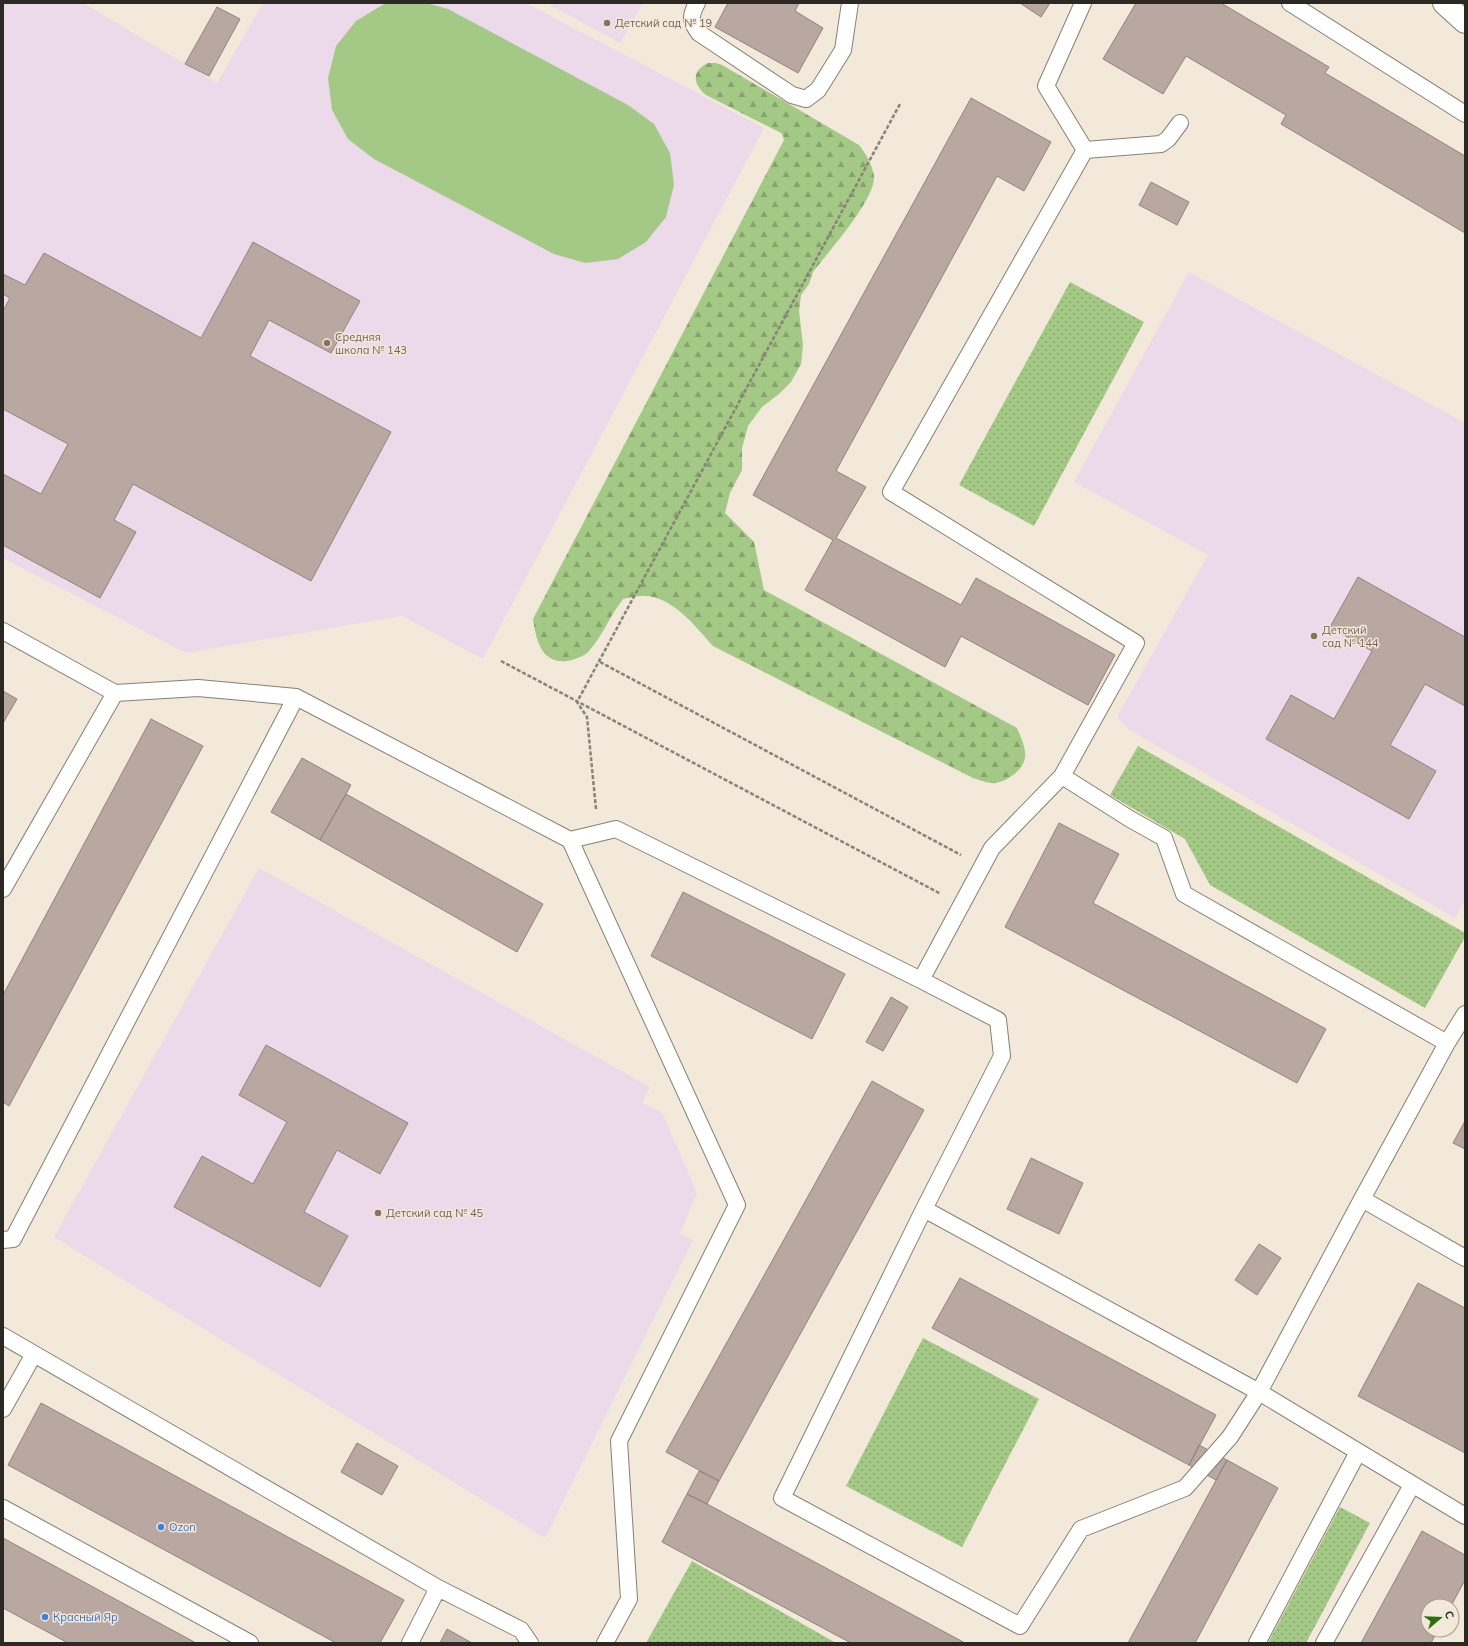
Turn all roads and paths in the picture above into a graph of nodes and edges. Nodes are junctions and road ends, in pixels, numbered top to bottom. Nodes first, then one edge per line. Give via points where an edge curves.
1 (697, 3) edge
2 (850, 3) edge
3 (1083, 3) edge
4 (1290, 3) edge
5 (1444, 3) edge
6 (1465, 22) edge
7 (900, 104) dead end
8 (1465, 114) edge
9 (1180, 123) dead end
10 (1085, 150) junction
11 (3, 631) edge
12 (501, 661) dead end
13 (600, 662) junction
14 (115, 693) junction
15 (296, 697) junction
16 (577, 702) junction
17 (1062, 776) junction
18 (598, 833) junction
19 (570, 840) junction
20 (962, 856) dead end
21 (3, 889) edge
22 (941, 894) dead end
23 (921, 980) junction
24 (1465, 1014) edge
25 (1447, 1043) junction
26 (1362, 1199) junction
27 (924, 1209) junction
28 (3, 1240) edge
29 (1465, 1258) edge
30 (3, 1336) edge
31 (34, 1354) junction
32 (1259, 1392) junction
33 (3, 1409) edge
34 (1358, 1452) junction
35 (1412, 1485) junction
36 (3, 1508) edge
37 (1465, 1516) edge
38 (438, 1588) junction
39 (250, 1643) edge
40 (410, 1643) edge
41 (530, 1643) edge
42 (605, 1643) edge
43 (1257, 1643) edge
44 (1324, 1643) edge

1 - 2 lane via 692,12 692,24 698,33 792,95 806,99 818,90 843,50
3 - 10 lane via 1046,86
4 - 8 lane
5 - 6 street
7 - 13 path
9 - 10 lane via 1161,144
10 - 17 lane via 891,492 1136,642
11 - 14 lane
12 - 16 path
13 - 16 path
13 - 20 path
14 - 15 lane via 198,688
14 - 21 lane
15 - 19 lane
15 - 28 lane via 12,1238
16 - 18 path via 587,717
16 - 22 path
17 - 23 lane via 992,848
17 - 25 lane via 1164,838 1184,894
18 - 19 lane
18 - 23 lane via 616,829
19 - 42 lane via 737,1205 619,1441 629,1599
23 - 27 lane via 998,1020 1002,1056
24 - 25 lane
25 - 26 lane
26 - 29 lane
26 - 32 lane
27 - 32 lane
27 - 32 lane via 782,1498 1020,1626 1081,1528 1185,1488 1230,1437
30 - 31 lane
31 - 33 lane
31 - 38 lane
32 - 34 lane
34 - 35 lane
34 - 43 lane
35 - 37 lane
35 - 44 lane
36 - 39 lane
38 - 40 lane
38 - 41 lane via 521,1630

